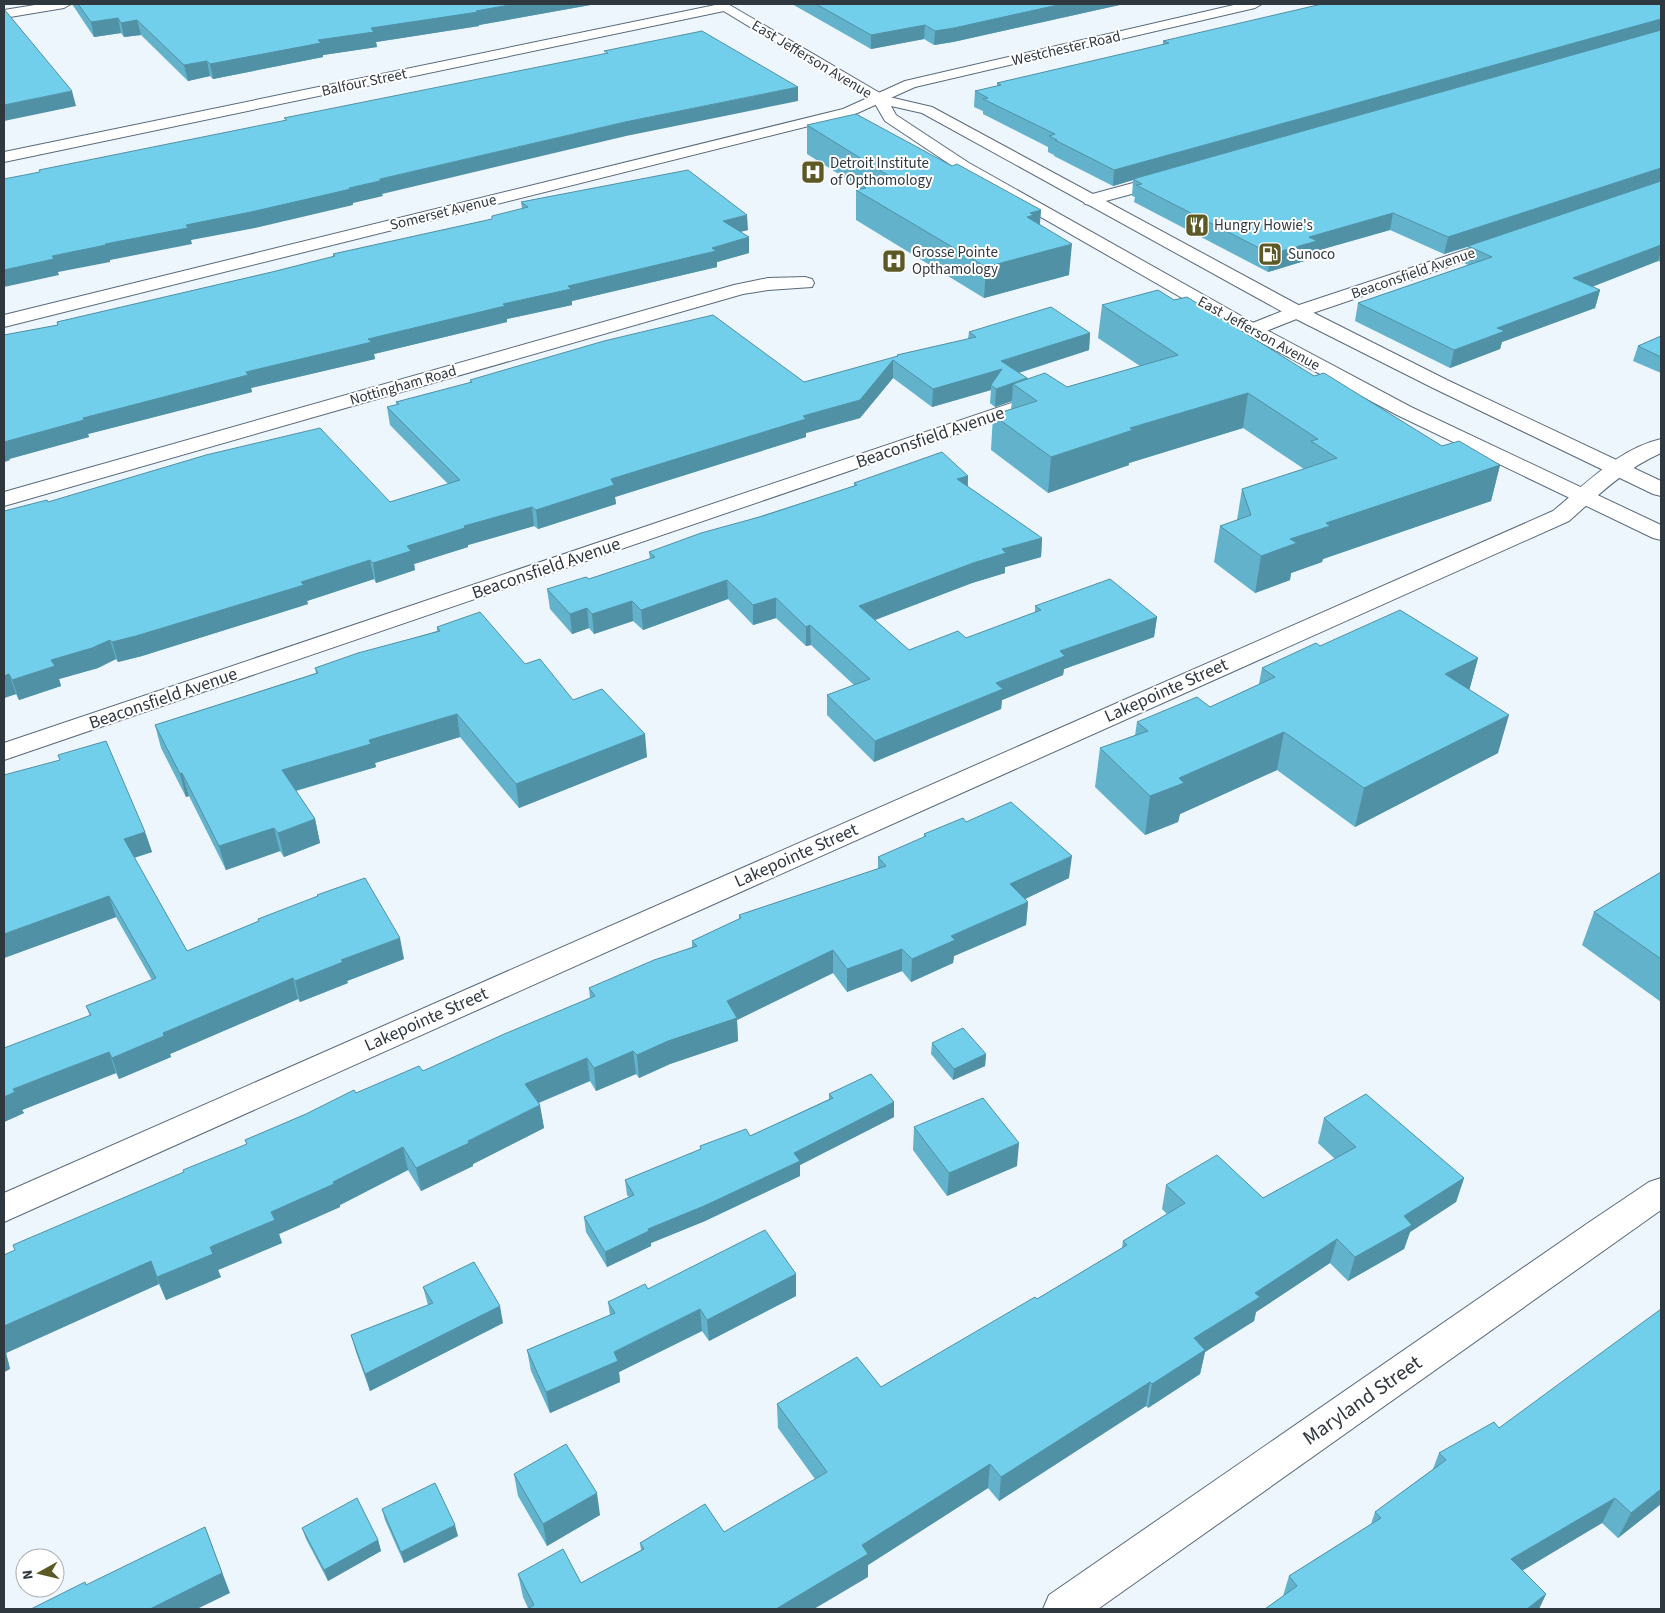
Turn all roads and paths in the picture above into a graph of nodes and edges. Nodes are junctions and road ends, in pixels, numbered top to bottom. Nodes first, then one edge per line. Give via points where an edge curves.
1 (64, 4) edge
2 (1254, 4) edge
3 (721, 5) edge
4 (4, 14) edge
5 (880, 99) junction
6 (1010, 155) junction
7 (4, 157) edge
8 (979, 163) junction
9 (1187, 174) edge
10 (1091, 200) junction
11 (1514, 239) edge
12 (805, 283) dead end
13 (1297, 312) junction
14 (4, 320) edge
15 (1252, 330) junction
16 (1070, 389) edge
17 (1661, 445) edge
18 (1616, 469) junction
19 (1661, 489) edge
20 (1585, 495) junction
21 (4, 499) edge
22 (1661, 533) edge
23 (4, 752) edge
24 (1661, 1192) edge
25 (4, 1208) edge
26 (1064, 1609) edge

1 - 4 street
2 - 5 street, Westchester Road via 910,84
3 - 5 street, East Jefferson Avenue
3 - 7 street, Balfour Street
5 - 6 street, East Jefferson Avenue via 927,110
5 - 8 street, East Jefferson Avenue via 890,118
5 - 14 street, Somerset Avenue via 848,112
6 - 8 street
6 - 10 street, East Jefferson Avenue
8 - 15 street, East Jefferson Avenue
9 - 10 street
10 - 13 street, East Jefferson Avenue
11 - 13 street, Beaconsfield Avenue
12 - 21 street, Nottingham Road via 741,289
13 - 15 street, Beaconsfield Avenue
13 - 18 street, East Jefferson Avenue
15 - 20 street, East Jefferson Avenue via 1404,411
16 - 23 street, Beaconsfield Avenue
17 - 18 street
18 - 19 street, East Jefferson Avenue
18 - 20 street, Lakepointe Street
20 - 22 street, East Jefferson Avenue
20 - 25 street, Lakepointe Street via 1561,516
24 - 26 street, Maryland Street

